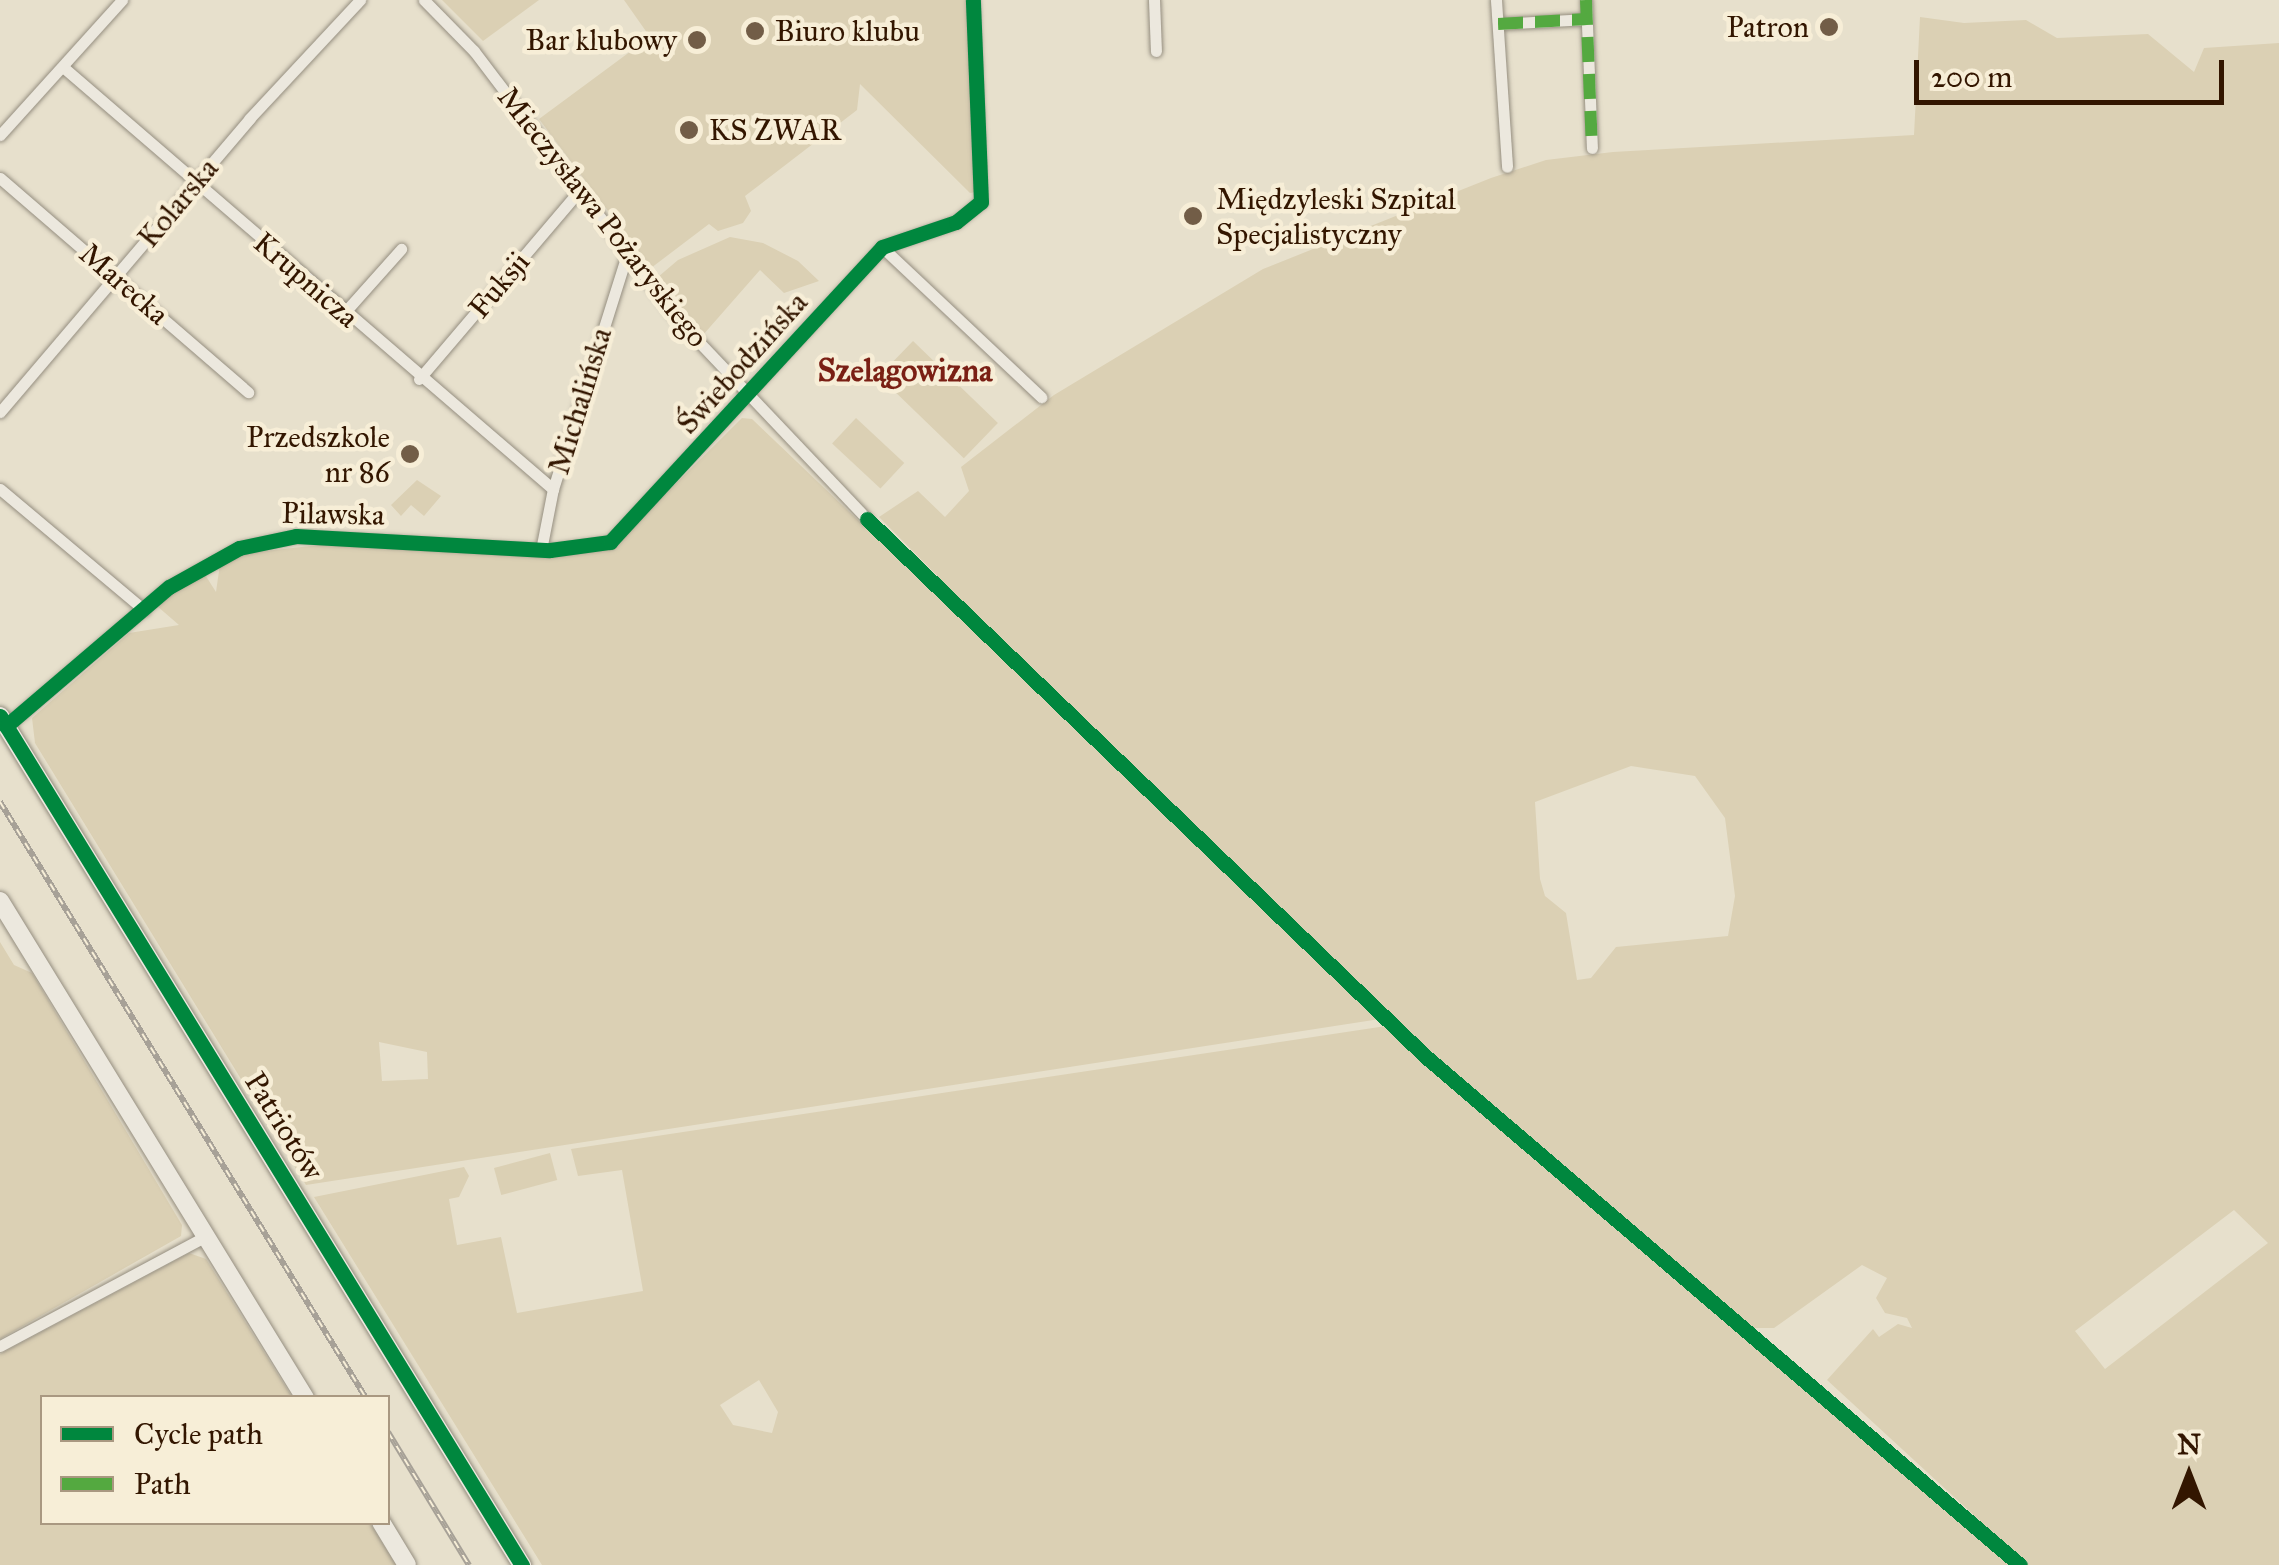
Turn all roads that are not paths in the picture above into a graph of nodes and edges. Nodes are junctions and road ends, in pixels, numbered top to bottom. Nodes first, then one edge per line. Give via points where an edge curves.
1 (122, 0) edge
2 (360, 0) edge
3 (424, 0) edge
4 (973, 0) edge
5 (1154, 0) edge
6 (1496, 0) edge
7 (1586, 0) edge
8 (1587, 20) junction
9 (1498, 24) junction
10 (1156, 51) dead end
11 (63, 67) junction
12 (0, 135) edge
13 (1592, 148) dead end
14 (1508, 167) dead end
15 (0, 178) edge
16 (194, 183) junction
17 (578, 192) junction
18 (882, 247) junction
19 (401, 249) dead end
20 (627, 255) junction
21 (116, 277) junction
22 (344, 312) junction
23 (420, 378) junction
24 (248, 392) dead end
25 (749, 398) junction
26 (1040, 398) dead end
27 (0, 412) edge
28 (0, 488) edge
29 (553, 489) junction
30 (867, 519) dead end
31 (542, 550) junction
32 (144, 610) junction
33 (3, 721) edge
34 (0, 901) edge
35 (206, 1236) junction
36 (0, 1346) edge
37 (303, 1395) edge
38 (383, 1525) edge
39 (407, 1565) edge
40 (522, 1565) edge

1 - 11 street
2 - 16 street, Kolarska
3 - 17 street, Mieczysława Pożaryskiego via 474,51
4 - 18 street, Świebodzińska via 981,202 956,222
5 - 10 street
6 - 9 street
7 - 8 street
8 - 9 street
8 - 13 street
9 - 14 street
11 - 12 street
11 - 16 street, Krupnicza
15 - 21 street, Marecka
16 - 21 street, Kolarska
16 - 22 street, Krupnicza
17 - 20 street, Mieczysława Pożaryskiego
17 - 23 street, Fuksji
18 - 25 street, Świebodzińska
18 - 26 street
19 - 22 street
20 - 25 street, Mieczysława Pożaryskiego
20 - 29 street, Michalińska
21 - 24 street, Marecka
21 - 27 street, Kolarska
22 - 23 street, Krupnicza
23 - 29 street, Krupnicza
25 - 30 street, Mieczysława Pożaryskiego
25 - 31 street, Świebodzińska via 610,542
28 - 32 street
29 - 31 street, Michalińska
31 - 32 street, Pilawska via 280,538 213,559
32 - 33 street, Pilawska
33 - 40 main road, Patriotów
34 - 35 main road
35 - 36 street
35 - 37 main road
38 - 39 main road

